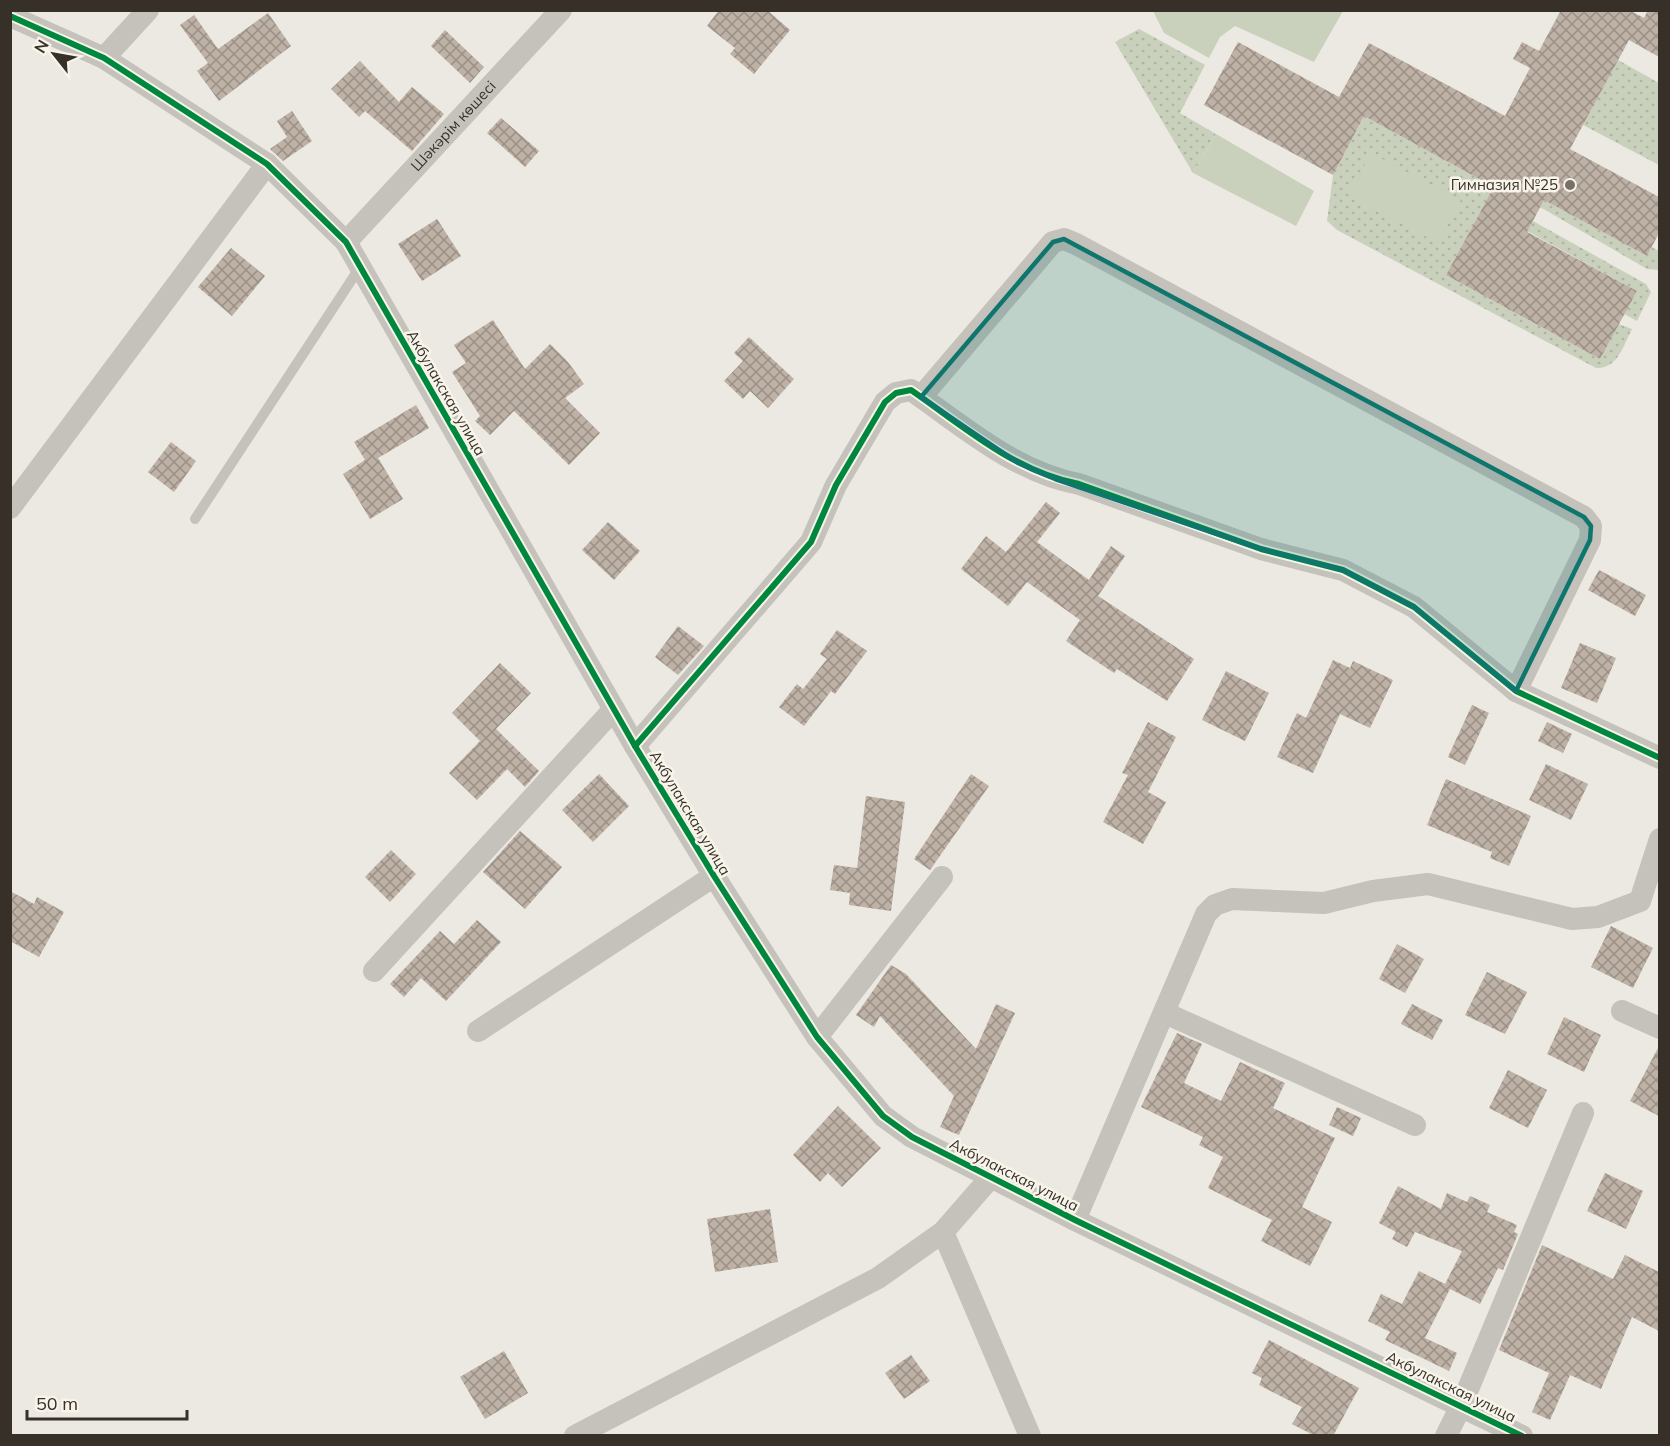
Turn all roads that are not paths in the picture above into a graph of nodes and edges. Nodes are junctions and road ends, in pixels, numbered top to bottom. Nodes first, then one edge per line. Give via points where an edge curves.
1 (148, 10) edge
2 (561, 10) edge
3 (10, 16) edge
4 (104, 58) junction
5 (267, 164) junction
6 (346, 242) junction
7 (360, 267) junction
8 (921, 397) junction
9 (10, 508) edge
10 (195, 519) dead end
11 (1516, 691) junction
12 (614, 709) junction
13 (635, 746) junction
14 (1659, 758) edge
15 (1659, 839) edge
16 (714, 876) junction
17 (942, 877) dead end
18 (374, 971) dead end
19 (1622, 1011) dead end
20 (1165, 1013) junction
21 (1659, 1028) edge
22 (478, 1031) dead end
23 (817, 1037) junction
24 (1584, 1113) dead end
25 (1414, 1125) dead end
26 (991, 1177) junction
27 (1075, 1220) junction
28 (943, 1232) junction
29 (1461, 1406) junction
30 (575, 1436) edge
31 (1030, 1436) edge
32 (1446, 1436) edge
33 (1522, 1436) edge

1 - 4 street
2 - 6 street, Шәкәрім көшесі
3 - 4 street, Акбулакская улица
4 - 5 street, Акбулакская улица
5 - 6 street, Акбулакская улица
5 - 9 street
6 - 7 street, Акбулакская улица
7 - 10 lane
7 - 12 street, Акбулакская улица
8 - 11 street via 1018,463 1055,479 1261,549 1343,570 1414,607
8 - 11 street via 1053,242 1064,239 1076,244 1584,517 1591,526 1590,540
8 - 13 street via 911,390 896,393 885,402 836,485 811,542
11 - 14 street
12 - 13 street, Акбулакская улица
12 - 18 street
13 - 16 street, Акбулакская улица
15 - 20 street via 1640,901 1598,917 1572,919 1428,884 1324,903 1232,899 1215,905 1206,914
16 - 22 street
16 - 23 street, Акбулакская улица
17 - 23 street
19 - 21 street
20 - 25 street
20 - 27 street
23 - 26 street, Акбулакская улица via 883,1116 912,1137
24 - 29 street
26 - 27 street, Акбулакская улица
26 - 28 street
27 - 29 street, Акбулакская улица
28 - 30 street via 878,1278
28 - 31 street
29 - 32 street
29 - 33 street, Акбулакская улица

